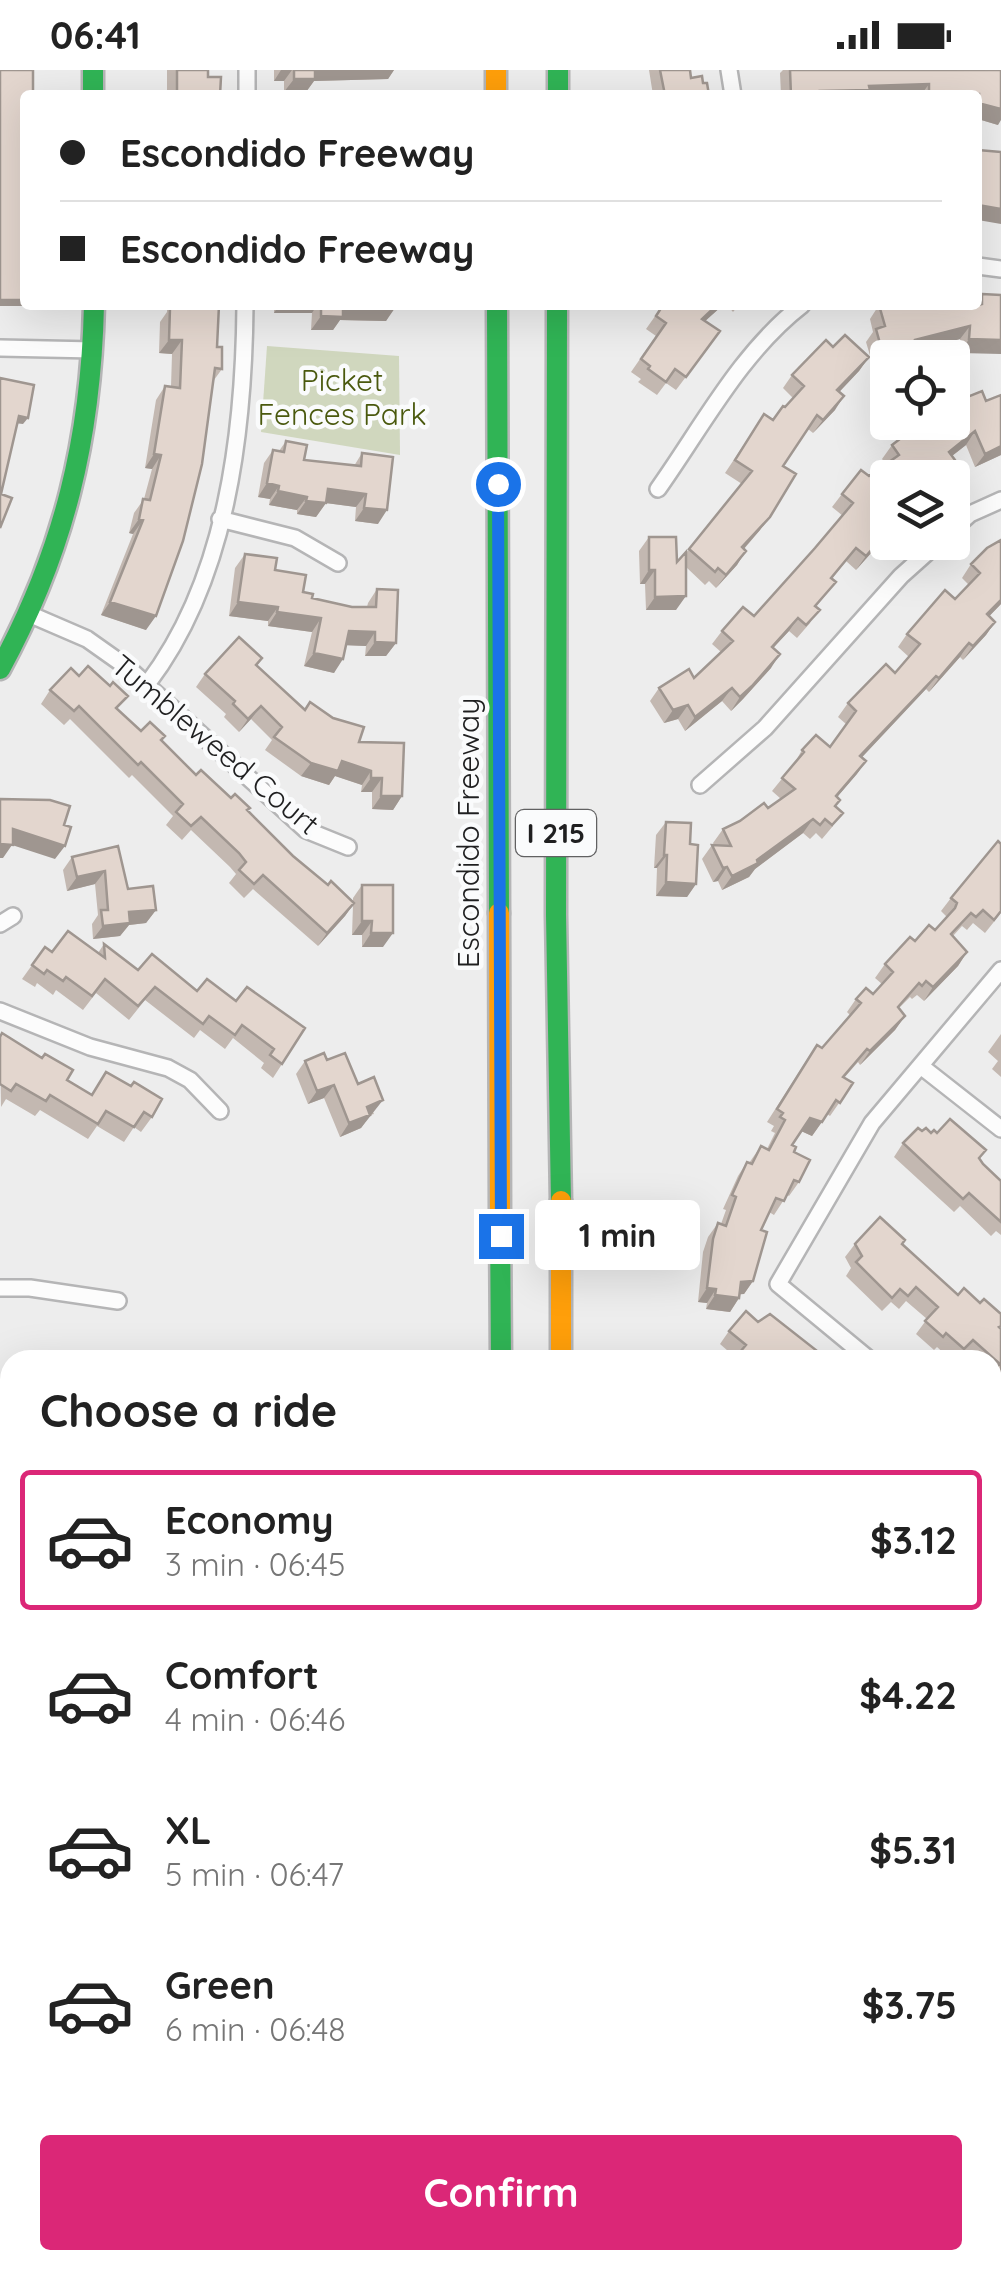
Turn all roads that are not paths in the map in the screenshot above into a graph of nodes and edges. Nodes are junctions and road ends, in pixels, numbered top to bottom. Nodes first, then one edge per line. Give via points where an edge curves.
1 (94, 310) edge
2 (246, 310) edge
3 (497, 310) edge
4 (558, 310) edge
5 (795, 310) edge
6 (0, 348) edge
7 (94, 350) junction
8 (658, 489) dead end
9 (1001, 500) edge
10 (970, 514) edge
11 (220, 519) junction
12 (919, 560) edge
13 (338, 563) dead end
14 (30, 614) junction
15 (0, 670) edge
16 (148, 683) junction
17 (700, 785) dead end
18 (348, 847) dead end
19 (1001, 970) edge
20 (0, 1012) edge
21 (922, 1067) junction
22 (220, 1110) dead end
23 (1001, 1129) edge
24 (0, 1288) edge
25 (118, 1302) dead end
26 (501, 1350) edge
27 (561, 1350) edge
28 (858, 1350) edge

1 - 7 main road
2 - 11 street via 238,426
3 - 26 main road, Escondido Freeway / I 215
4 - 27 main road, I 215
5 - 8 street via 754,352
6 - 7 street
7 - 14 main road via 71,501
9 - 10 street
11 - 13 street via 295,538
11 - 16 street via 198,596
12 - 17 street via 765,728
14 - 15 main road
14 - 16 street, Tumbleweed Court via 87,639
16 - 18 street, Tumbleweed Court via 306,830
19 - 21 street
20 - 22 street via 168,1068
21 - 23 street
21 - 28 street via 872,1124 778,1284
24 - 25 street

